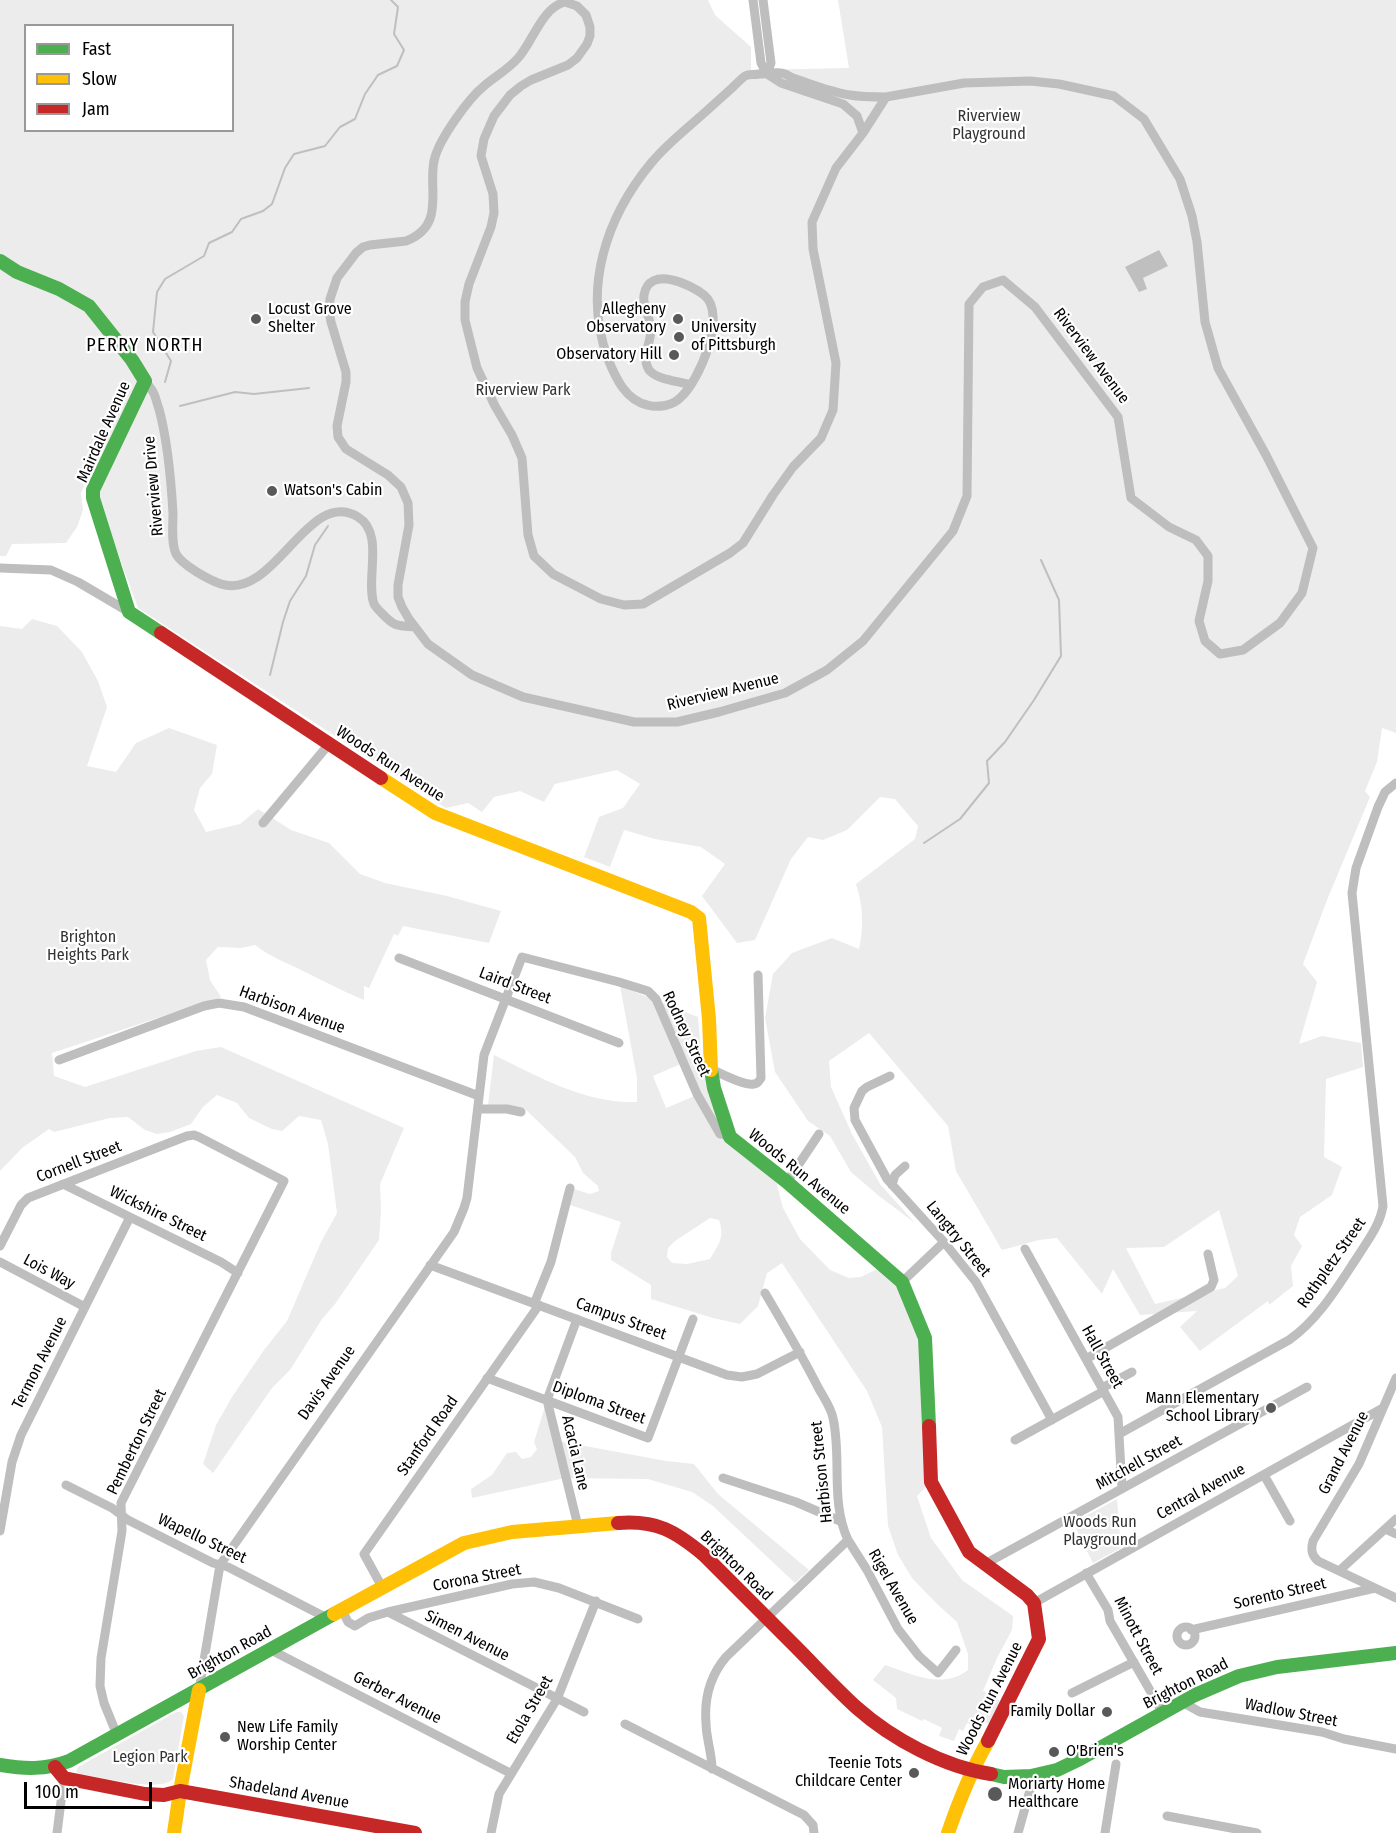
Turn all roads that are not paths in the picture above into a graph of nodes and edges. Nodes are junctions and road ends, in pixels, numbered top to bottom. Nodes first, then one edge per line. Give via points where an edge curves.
1 (753, 0) edge
2 (763, 0) edge
3 (767, 74) junction
4 (886, 97) junction
5 (863, 134) junction
6 (0, 261) edge
7 (145, 381) junction
8 (691, 385) junction
9 (0, 568) edge
10 (398, 597) junction
11 (129, 612) junction
12 (386, 615) junction
13 (415, 627) junction
14 (329, 744) junction
15 (1396, 783) edge
16 (263, 823) dead end
17 (522, 957) joint
18 (399, 958) dead end
19 (758, 975) dead end
20 (506, 998) junction
21 (619, 1043) dead end
22 (59, 1060) dead end
23 (711, 1069) junction
24 (890, 1076) dead end
25 (479, 1096) junction
26 (478, 1109) junction
27 (521, 1112) dead end
28 (819, 1134) dead end
29 (194, 1135) joint
30 (729, 1135) junction
31 (905, 1166) dead end
32 (787, 1182) junction
33 (63, 1184) junction
34 (892, 1185) junction
35 (570, 1188) dead end
36 (130, 1217) junction
37 (944, 1242) junction
38 (0, 1246) edge
39 (1025, 1249) dead end
40 (1208, 1254) dead end
41 (0, 1262) edge
42 (430, 1265) junction
43 (238, 1273) junction
44 (902, 1282) junction
45 (765, 1293) dead end
46 (536, 1304) junction
47 (85, 1307) junction
48 (577, 1319) junction
49 (693, 1319) dead end
50 (800, 1352) junction
51 (679, 1357) junction
52 (1086, 1359) junction
53 (1132, 1372) dead end
54 (487, 1378) junction
55 (1396, 1378) edge
56 (1306, 1388) dead end
57 (1103, 1389) junction
58 (547, 1400) junction
59 (1383, 1408) junction
60 (1052, 1420) junction
61 (1119, 1434) junction
62 (1015, 1440) dead end
63 (1264, 1474) junction
64 (723, 1478) dead end
65 (66, 1485) dead end
66 (1122, 1490) junction
67 (122, 1515) junction
68 (1396, 1519) edge
69 (840, 1521) junction
70 (1290, 1521) dead end
71 (578, 1526) junction
72 (1385, 1529) junction
73 (0, 1531) edge
74 (1396, 1534) edge
75 (848, 1540) junction
76 (985, 1564) junction
77 (220, 1565) junction
78 (1339, 1571) junction
79 (1086, 1573) junction
80 (382, 1587) junction
81 (1375, 1588) junction
82 (1396, 1598) edge
83 (596, 1601) junction
84 (1034, 1603) junction
85 (342, 1610) junction
86 (388, 1612) junction
87 (766, 1617) junction
88 (327, 1618) junction
89 (638, 1619) dead end
90 (1191, 1630) dead end
91 (271, 1650) junction
92 (956, 1650) dead end
93 (1396, 1653) edge
94 (1134, 1662) junction
95 (199, 1690) junction
96 (1072, 1693) dead end
97 (557, 1698) junction
98 (1182, 1702) junction
99 (584, 1712) dead end
100 (1163, 1713) junction
101 (625, 1724) dead end
102 (117, 1735) junction
103 (1396, 1749) edge
104 (1116, 1764) dead end
105 (0, 1765) edge
106 (712, 1769) junction
107 (972, 1770) junction
108 (60, 1772) junction
109 (510, 1773) junction
110 (1034, 1776) junction
111 (180, 1791) junction
112 (1167, 1816) dead end
113 (356, 1828) edge
114 (57, 1833) edge
115 (174, 1833) edge
116 (415, 1833) edge
117 (491, 1833) edge
118 (814, 1833) edge
119 (948, 1833) edge
120 (1018, 1833) edge
121 (1105, 1833) edge
122 (1257, 1833) edge

1 - 3 street via 761,63
2 - 3 street via 771,63
3 - 4 street, Riverview Avenue via 782,73 849,95
3 - 5 street via 843,104 857,116
3 - 8 street, Riverview Avenue via 747,75 666,147 633,186 605,246 597,308 607,356 620,384 638,403 654,407 681,398
4 - 5 street
4 - 13 street, Riverview Avenue via 964,83 1030,81 1114,96 1144,119 1180,179 1192,216 1205,322 1218,368 1313,548 1302,593 1280,622 1243,650 1220,654 1205,640 1199,621 1208,581 1208,556 1196,540 1169,527 1131,498 1118,417 1035,307 1004,280 982,287 969,304 967,496 953,531 863,641 827,670 785,693 719,712 677,723 634,722 523,697 482,680 428,644
5 - 10 street via 836,168 812,222 813,249 836,363 832,410 821,438 773,495 743,543 730,554 644,604 624,605 601,599 553,574 534,556 527,528 522,458 477,368 465,320 469,284 494,213 482,156 489,126 520,86 568,65 583,51 590,36 583,10 565,2 553,7 519,58 477,92 446,134 434,158 433,202 425,228 406,241 363,247 343,268 330,299 331,322 346,372 338,437 346,449 401,487 408,503 409,525
6 - 7 street, Mairdale Avenue via 88,306
7 - 11 street, Mairdale Avenue via 93,490
7 - 12 street, Riverview Drive via 154,392 163,425 174,547 183,562 221,584 248,582 319,519 333,513 348,513 362,520 369,531 372,596 377,608
8 - 8 street, Riverview Avenue via 650,372 647,364 651,328 644,295 654,280 675,280 700,292 711,304 713,326
9 - 11 street via 51,570
10 - 12 street
10 - 13 street, Riverview Avenue
11 - 14 street, Woods Run Avenue
12 - 13 street, Riverview Avenue via 394,624
14 - 16 street
14 - 23 street, Woods Run Avenue via 442,817 698,915
15 - 61 street, Rothpletz Street via 1384,792 1356,868 1352,893 1383,1206 1378,1225 1329,1299 1298,1334
17 - 20 street, Davis Avenue
17 - 30 street, Rodney Street via 651,993 704,1106 720,1134
18 - 20 street, Laird Street
19 - 23 street via 760,1082 745,1083
20 - 21 street, Laird Street
20 - 25 street, Davis Avenue via 485,1051
22 - 25 street, Harbison Avenue via 204,1006 227,1003
23 - 30 street, Woods Run Avenue
24 - 34 street, Langtry Street via 867,1086 856,1100 853,1113
25 - 26 street, Davis Avenue
26 - 27 street
26 - 42 street, Davis Avenue via 464,1208 454,1232
28 - 32 street
29 - 33 street, Cornell Street
29 - 43 street, Pemberton Street via 284,1182
30 - 32 street, Woods Run Avenue
31 - 34 street via 895,1175
32 - 44 street, Woods Run Avenue
33 - 36 street, Wickshire Street
33 - 38 street, Cornell Street via 25,1201
34 - 37 street, Langtry Street
35 - 46 street, Stanford Road
36 - 43 street, Wickshire Street
36 - 47 street, Termon Avenue
37 - 44 street
37 - 60 street, Langtry Street via 976,1282
39 - 52 street, Hall Street
40 - 52 street via 1214,1280 1210,1287
41 - 47 street, Lois Way
42 - 46 street, Campus Street
42 - 77 street, Davis Avenue
43 - 67 street, Pemberton Street via 122,1503
44 - 76 street, Woods Run Avenue via 925,1338 931,1482 969,1552
45 - 50 street, Harbison Street
46 - 48 street, Campus Street
46 - 54 street, Stanford Road
47 - 73 street, Termon Avenue via 21,1435 12,1462
48 - 51 street, Campus Street
48 - 58 street, Acacia Lane
49 - 51 street, Diploma Street
50 - 51 street, Campus Street via 757,1374 742,1377
50 - 69 street, Harbison Street via 833,1416
51 - 58 street, Diploma Street via 648,1438
52 - 57 street, Hall Street
53 - 57 street
54 - 58 street, Diploma Street
54 - 80 street, Stanford Road via 364,1554
55 - 59 street, Grand Avenue
56 - 66 street, Mitchell Street
57 - 60 street
57 - 61 street, Hall Street via 1118,1417
58 - 71 street, Acacia Lane
59 - 63 street, Central Avenue
59 - 78 street, Grand Avenue via 1359,1464 1313,1541 1314,1557
60 - 62 street
61 - 66 street, Hall Street
63 - 70 street
63 - 79 street, Central Avenue
64 - 69 street
65 - 67 street, Wapello Street
66 - 76 street, Mitchell Street
67 - 77 street, Wapello Street
67 - 102 street, Pemberton Street via 100,1686
68 - 72 street
69 - 75 street, Harbison Street
71 - 80 street, Brighton Road via 512,1532 464,1543
71 - 87 street, Brighton Road via 636,1521 682,1537
72 - 74 street
72 - 78 street
75 - 87 street, Harbison Street
75 - 92 street, Rigel Avenue via 897,1629 919,1656 939,1673
76 - 84 street, Woods Run Avenue
77 - 88 street, Wapello Street
77 - 95 street, Davis Avenue
78 - 81 street
79 - 84 street, Central Avenue
79 - 94 street, Minott Street
80 - 85 street, Brighton Road
81 - 82 street
81 - 90 street, Sorento Street
83 - 86 street, Corona Street via 543,1583 525,1582
83 - 89 street, Corona Street
83 - 97 street, Etola Street
84 - 107 street, Woods Run Avenue via 1039,1639
85 - 86 street via 355,1626
85 - 88 street, Brighton Road
86 - 97 street, Simen Avenue
87 - 106 street, Harbison Street via 726,1657 711,1681 706,1723
87 - 107 street, Brighton Road via 877,1723 923,1751
88 - 91 street, Brighton Road
91 - 95 street, Brighton Road
91 - 109 street, Gerber Avenue
93 - 98 street, Brighton Road via 1247,1673
94 - 96 street
94 - 100 street, Minott Street
95 - 102 street, Brighton Road
95 - 111 street, Davis Avenue
97 - 99 street, Simen Avenue
97 - 109 street, Etola Street
98 - 100 street, Brighton Road
98 - 103 street, Wadlow Street via 1200,1712
100 - 110 street, Brighton Road via 1057,1770
101 - 106 street
102 - 108 street, Brighton Road via 69,1761
104 - 121 street
105 - 108 street, Brighton Road
106 - 118 street via 804,1815 813,1825
107 - 110 street, Brighton Road via 1015,1778
107 - 119 street, Woods Run Avenue
108 - 111 street, Shadeland Avenue via 145,1794
108 - 114 street
109 - 117 street, Etola Street via 499,1794
110 - 120 street
111 - 113 street, Shadeland Avenue
111 - 115 street, Davis Avenue
112 - 122 street
113 - 116 street, Shadeland Avenue

